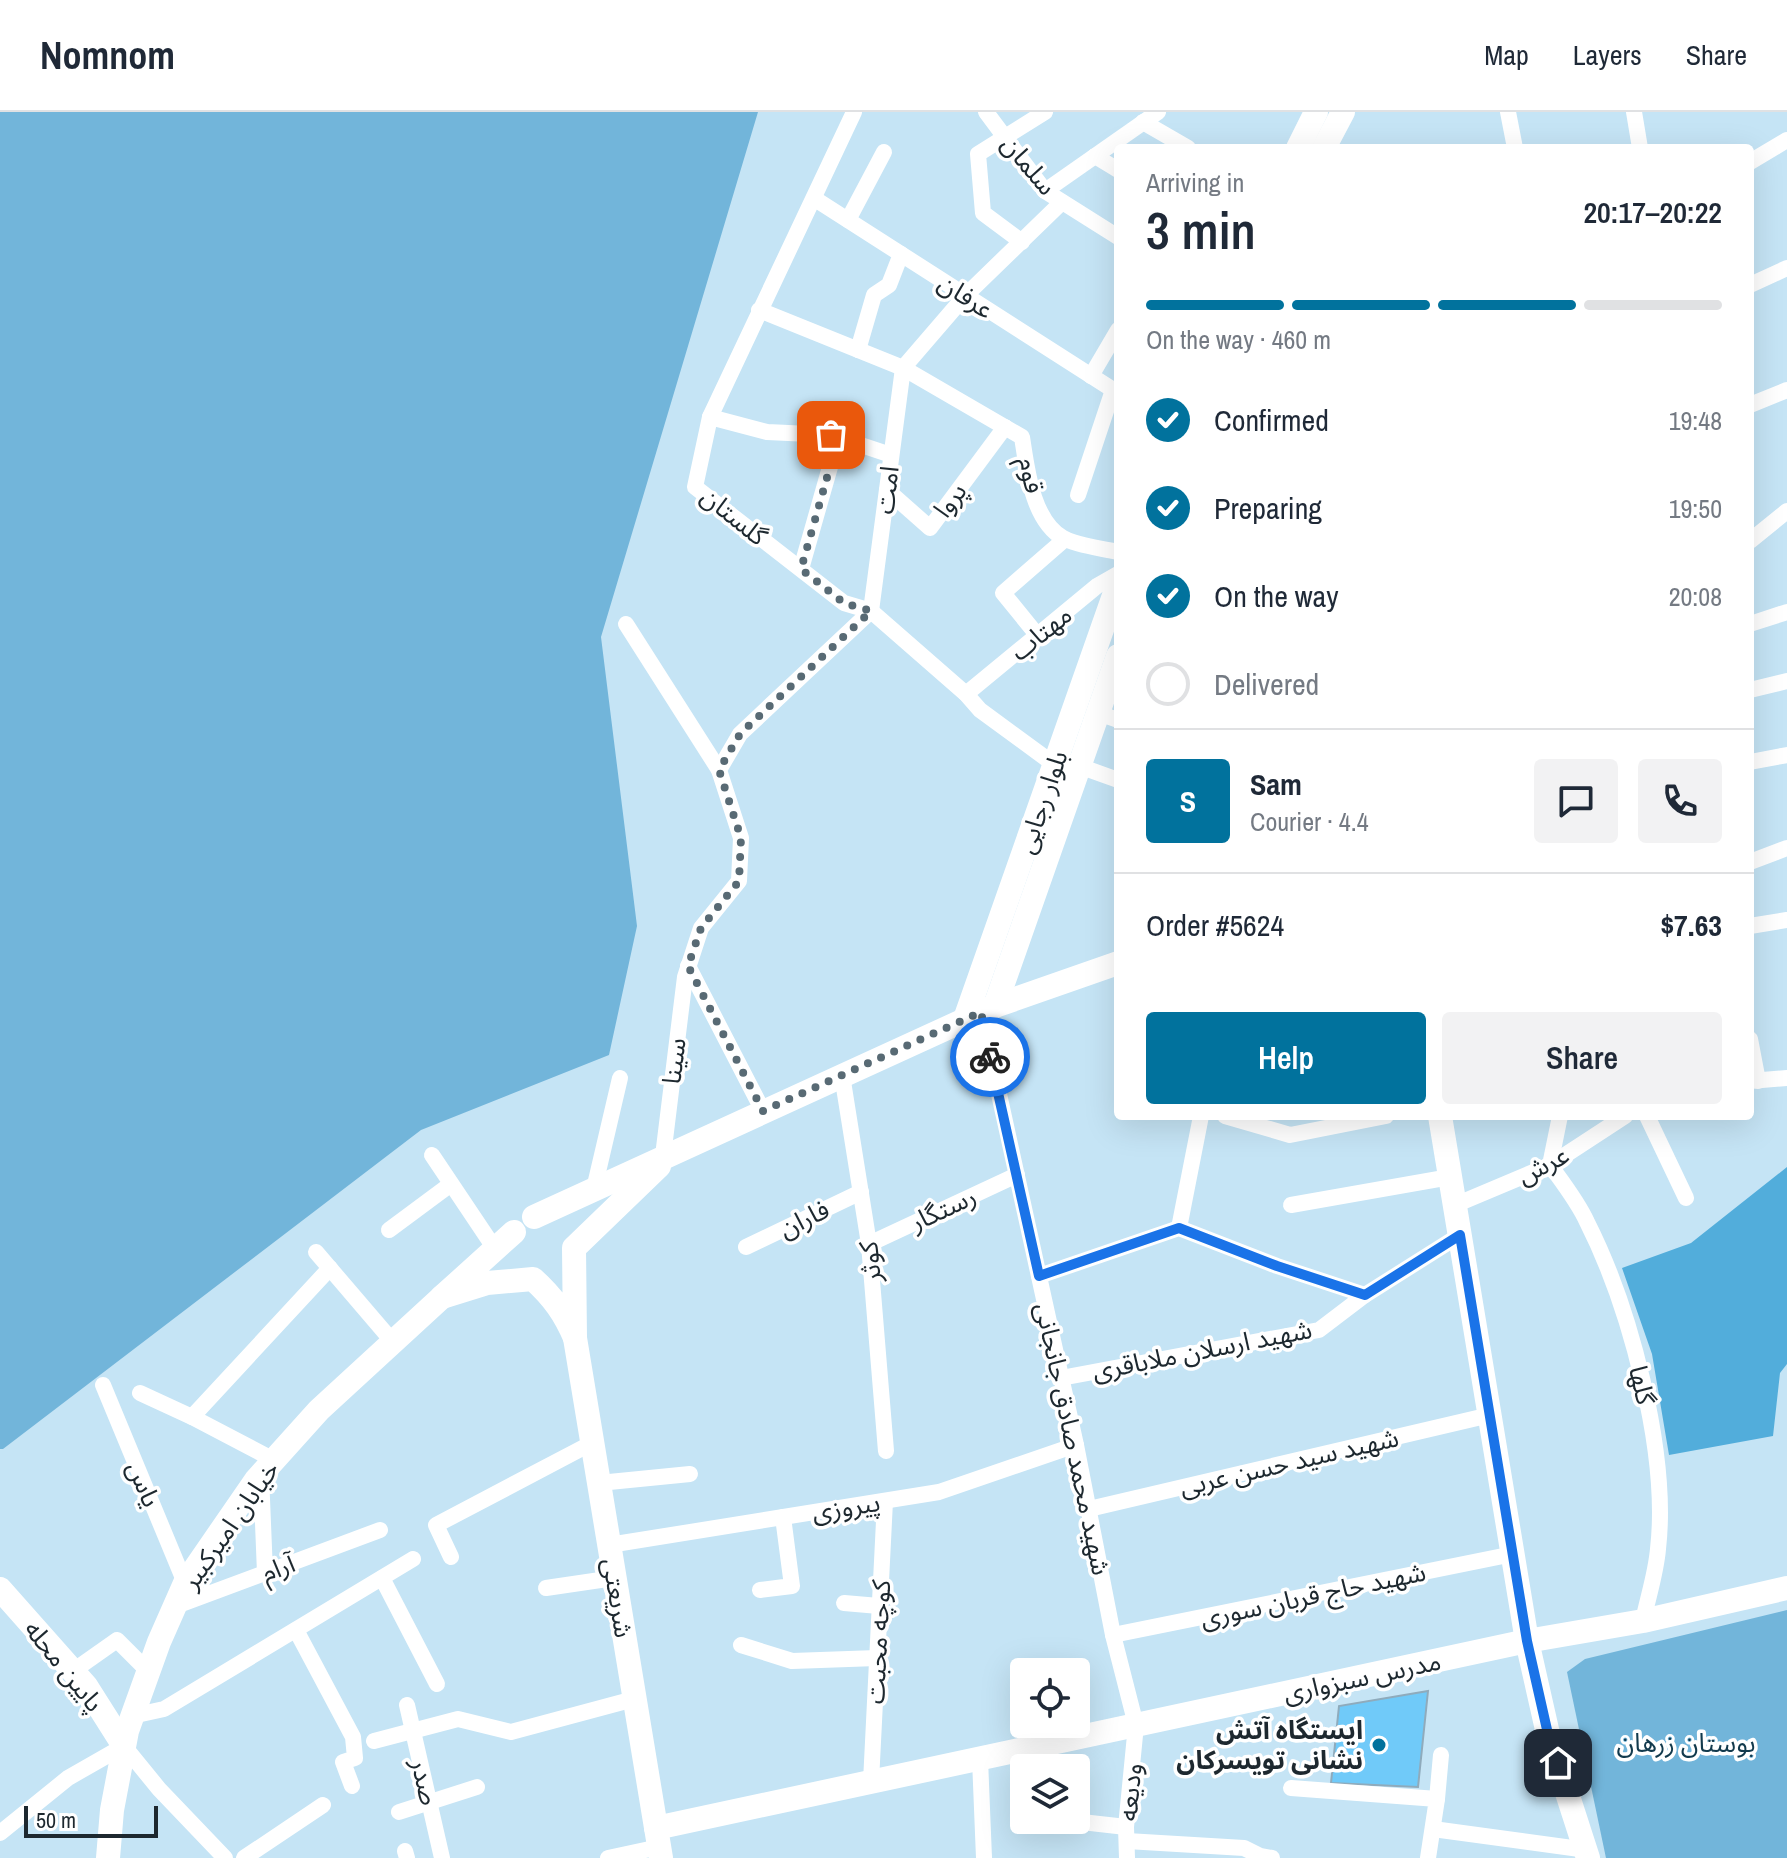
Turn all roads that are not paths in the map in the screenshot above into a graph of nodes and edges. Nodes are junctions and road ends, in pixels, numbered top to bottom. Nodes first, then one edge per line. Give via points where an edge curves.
1 (854, 112) edge
2 (986, 112) edge
3 (1045, 112) edge
4 (1158, 112) edge
5 (1316, 112) edge
6 (1343, 112) edge
7 (1508, 112) edge
8 (1634, 112) edge
9 (1143, 122) junction
10 (1005, 137) junction
11 (1787, 140) edge
12 (1181, 144) edge
13 (1300, 144) edge
14 (1326, 144) edge
15 (1514, 144) edge
16 (1639, 144) edge
17 (884, 152) dead end
18 (1095, 156) junction
19 (1754, 160) edge
20 (1114, 168) edge
21 (1045, 191) junction
22 (815, 199) junction
23 (1062, 202) junction
24 (848, 220) junction
25 (1114, 234) edge
26 (1022, 242) junction
27 (901, 254) junction
28 (1787, 268) edge
29 (1754, 283) edge
30 (965, 296) junction
31 (759, 310) junction
32 (1114, 337) edge
33 (858, 350) junction
34 (903, 368) junction
35 (1091, 376) junction
36 (1787, 390) edge
37 (1114, 391) edge
38 (1114, 397) edge
39 (1754, 403) edge
40 (710, 417) junction
41 (1005, 427) junction
42 (831, 435) junction
43 (891, 455) junction
44 (887, 490) junction
45 (1078, 495) dead end
46 (1787, 511) edge
47 (1754, 538) edge
48 (1065, 539) junction
49 (1114, 551) edge
50 (801, 569) junction
51 (1114, 576) edge
52 (1114, 598) edge
53 (871, 611) junction
54 (1787, 612) edge
55 (1754, 623) edge
56 (626, 624) dead end
57 (1038, 636) junction
58 (1114, 680) edge
59 (1787, 681) edge
60 (1754, 689) edge
61 (966, 694) junction
62 (1108, 716) edge
63 (1787, 755) edge
64 (1754, 761) edge
65 (1067, 765) junction
66 (719, 770) junction
67 (1114, 779) edge
68 (1787, 848) edge
69 (1754, 860) edge
70 (1787, 920) edge
71 (1754, 925) edge
72 (1114, 964) edge
73 (688, 966) junction
74 (980, 1012) junction
75 (842, 1075) junction
76 (620, 1078) dead end
77 (1787, 1078) edge
78 (1754, 1081) edge
79 (763, 1111) junction
80 (1200, 1120) edge
81 (1239, 1120) edge
82 (1366, 1120) edge
83 (1441, 1120) edge
84 (1559, 1120) edge
85 (1619, 1120) edge
86 (1649, 1120) edge
87 (669, 1153) junction
88 (432, 1155) dead end
89 (1550, 1165) junction
90 (1017, 1175) junction
91 (1450, 1177) junction
92 (451, 1184) junction
93 (594, 1189) junction
94 (861, 1192) junction
95 (1686, 1198) dead end
96 (1291, 1205) dead end
97 (1455, 1205) junction
98 (534, 1217) junction
99 (1179, 1228) junction
100 (389, 1230) dead end
101 (514, 1232) junction
102 (1460, 1235) junction
103 (869, 1244) junction
104 (746, 1247) dead end
105 (574, 1248) junction
106 (495, 1249) junction
107 (316, 1252) dead end
108 (330, 1268) junction
109 (1039, 1276) junction
110 (533, 1279) junction
111 (1365, 1295) junction
112 (442, 1297) junction
113 (575, 1338) junction
114 (393, 1342) junction
115 (1061, 1378) junction
116 (103, 1385) dead end
117 (140, 1393) dead end
118 (1490, 1415) junction
119 (192, 1417) junction
120 (592, 1443) junction
121 (1076, 1445) junction
122 (886, 1451) dead end
123 (268, 1467) junction
124 (690, 1474) dead end
125 (599, 1483) junction
126 (885, 1501) junction
127 (1089, 1509) junction
128 (783, 1517) junction
129 (380, 1530) dead end
130 (609, 1545) junction
131 (1513, 1554) junction
132 (451, 1557) dead end
133 (413, 1559) dead end
134 (265, 1573) junction
135 (382, 1578) junction
136 (614, 1578) junction
137 (185, 1583) junction
138 (546, 1588) dead end
139 (1787, 1588) edge
140 (0, 1589) edge
141 (760, 1590) dead end
142 (844, 1603) dead end
143 (176, 1606) junction
144 (879, 1606) junction
145 (1643, 1621) junction
146 (296, 1630) junction
147 (1113, 1635) junction
148 (1527, 1641) junction
149 (741, 1645) dead end
150 (877, 1658) junction
151 (73, 1671) junction
152 (148, 1671) junction
153 (437, 1684) dead end
154 (634, 1699) junction
155 (407, 1705) dead end
156 (132, 1716) junction
157 (1136, 1725) junction
158 (413, 1730) junction
159 (374, 1741) dead end
160 (124, 1746) junction
161 (1441, 1755) dead end
162 (980, 1759) junction
163 (871, 1782) junction
164 (352, 1786) dead end
165 (477, 1787) dead end
166 (1291, 1788) dead end
167 (1437, 1799) junction
168 (429, 1803) junction
169 (323, 1805) dead end
170 (399, 1812) dead end
171 (1090, 1829) edge
172 (1433, 1829) junction
173 (0, 1833) edge
174 (1127, 1842) edge
175 (658, 1844) edge
176 (1587, 1854) edge
177 (108, 1858) edge
178 (225, 1858) edge
179 (244, 1858) edge
180 (442, 1858) edge
181 (608, 1858) edge
182 (984, 1858) edge
183 (1272, 1858) edge
184 (1428, 1858) edge

1 - 22 street, گلستان
2 - 10 street, سلمان
3 - 10 street
4 - 9 street
5 - 13 main road
6 - 14 main road
7 - 15 street
8 - 16 street
9 - 12 street
9 - 18 street
10 - 21 street, سلمان
10 - 26 street via 978,154 983,213
11 - 19 street
17 - 24 street
18 - 20 street
18 - 21 street
21 - 23 street, سلمان
22 - 24 street, عرفان
22 - 31 street, گلستان
23 - 25 street, سلمان
23 - 26 street
24 - 27 street, عرفان
26 - 30 street
27 - 30 street, عرفان
27 - 33 street via 889,285 874,295
28 - 29 street
30 - 34 street
30 - 35 street, عرفان
31 - 33 street
31 - 40 street, گلستان
32 - 35 street
33 - 34 street
34 - 41 street, قوم
34 - 43 street, امت
35 - 37 street, عرفان
36 - 39 street
38 - 45 street
40 - 42 street via 767,432
40 - 50 street, گلستان via 695,487
41 - 44 street, پروا via 930,528
41 - 48 street, قوم via 1022,437 1031,496
42 - 43 street
42 - 50 street via 830,467
43 - 44 street, امت
44 - 53 street, امت
46 - 47 street
48 - 49 street
48 - 57 street via 1003,593
50 - 53 street, گلستان via 844,603
51 - 57 street, مهتاب
52 - 65 main road, بلوار رجایی
53 - 61 street, گلستان
53 - 66 street via 740,734
54 - 55 street
56 - 66 street, سینا
57 - 61 street, مهتاب
58 - 62 main road, بلوار رجایی
59 - 60 street
61 - 65 street, گلستان via 980,710
62 - 65 main road, بلوار رجایی
63 - 64 street
65 - 67 street, گلستان
65 - 74 main road, بلوار رجایی
65 - 74 main road, بلوار رجایی
66 - 73 street, سینا via 741,838 739,881 701,928
68 - 69 street
70 - 71 street
72 - 74 main road
73 - 79 street
73 - 87 street, سینا
74 - 75 main road
74 - 90 street, شهید محمد صادق جانجانی
75 - 79 main road
75 - 94 street, کوثر
76 - 93 street
77 - 78 street
79 - 87 main road
80 - 99 street
81 - 82 street via 1290,1135
83 - 91 main road
84 - 89 street
85 - 89 street, عرش
86 - 95 street
87 - 93 main road
87 - 105 main road
88 - 92 street
89 - 97 street, عرش
89 - 145 street, گلها via 1586,1219 1614,1283 1643,1385 1659,1474 1658,1549
90 - 103 street, رستگار
90 - 109 street, شهید محمد صادق جانجانی
91 - 96 street
91 - 97 main road
92 - 100 street
92 - 106 street
93 - 98 main road
94 - 103 street, کوثر
94 - 104 street, فاران
97 - 102 main road
98 - 101 main road
98 - 105 main road via 565,1225
99 - 109 street
99 - 111 street
101 - 106 main road, خیابان امیرکبیر
101 - 110 main road via 514,1264
102 - 111 street, شهید ارسلان ملاباقری
102 - 118 main road
103 - 122 street, کوثر
105 - 110 main road via 565,1271 550,1279
105 - 113 main road
106 - 112 main road, خیابان امیرکبیر
107 - 108 street
108 - 114 street
108 - 119 street
109 - 115 street, شهید محمد صادق جانجانی
110 - 112 main road via 487,1283
110 - 113 main road via 551,1296
111 - 115 street, شهید ارسلان ملاباقری via 1319,1330
112 - 114 main road, خیابان امیرکبیر
113 - 120 main road, شریعتی
114 - 123 main road, خیابان امیرکبیر via 319,1410
115 - 121 street, شهید محمد صادق جانجانی
116 - 137 street, یاس
117 - 119 street
118 - 127 street, شهید سید حسن عربی
118 - 131 main road
119 - 123 street
120 - 125 main road, شریعتی
120 - 132 street via 436,1525
121 - 126 street, پیروزی via 939,1492
121 - 127 street, شهید محمد صادق جانجانی
123 - 134 street
123 - 137 main road, خیابان امیرکبیر
124 - 125 street
125 - 130 main road, شریعتی
126 - 128 street, پیروزی
126 - 144 street, کوچه محبت
127 - 147 street, شهید محمد صادق جانجانی
128 - 130 street, پیروزی
128 - 141 street via 792,1586
129 - 134 street, آرام
130 - 136 main road, شریعتی
131 - 147 street, شهید حاج قربان سوری
131 - 148 main road
133 - 135 street
134 - 143 street, آرام
135 - 146 street
135 - 153 street
136 - 138 street
136 - 154 main road, شریعتی
137 - 143 main road, خیابان امیرکبیر
139 - 145 main road, مدرس سبزواری
140 - 151 main road, پایین محله
142 - 144 street
143 - 152 main road, خیابان امیرکبیر
144 - 150 street, کوچه محبت
145 - 148 main road, مدرس سبزواری
146 - 156 street via 164,1709
146 - 164 street via 353,1737 355,1758 343,1762
147 - 157 street, شهید محمد صادق جانجانی
148 - 157 main road, مدرس سبزواری
148 - 176 main road via 1548,1734
149 - 150 street via 792,1661
150 - 163 street, کوچه محبت
151 - 152 street via 117,1640
151 - 160 main road, پایین محله
152 - 156 main road, خیابان امیرکبیر
154 - 158 street via 511,1732 458,1719
154 - 175 main road, شریعتی
155 - 158 street, صدر
156 - 160 main road, خیابان امیرکبیر
157 - 162 main road, مدرس سبزواری
157 - 174 street, ودیعه
158 - 159 street
158 - 168 street, صدر
160 - 173 street via 68,1778
160 - 177 main road, خیابان امیرکبیر
160 - 178 street
161 - 167 street
162 - 163 main road, مدرس سبزواری
162 - 182 street
163 - 175 main road, مدرس سبزواری
165 - 168 street
166 - 167 street
167 - 172 street
168 - 170 street
168 - 180 street, صدر
169 - 179 street
171 - 174 street
172 - 176 street
172 - 184 street
174 - 183 street via 1244,1848
175 - 181 street

